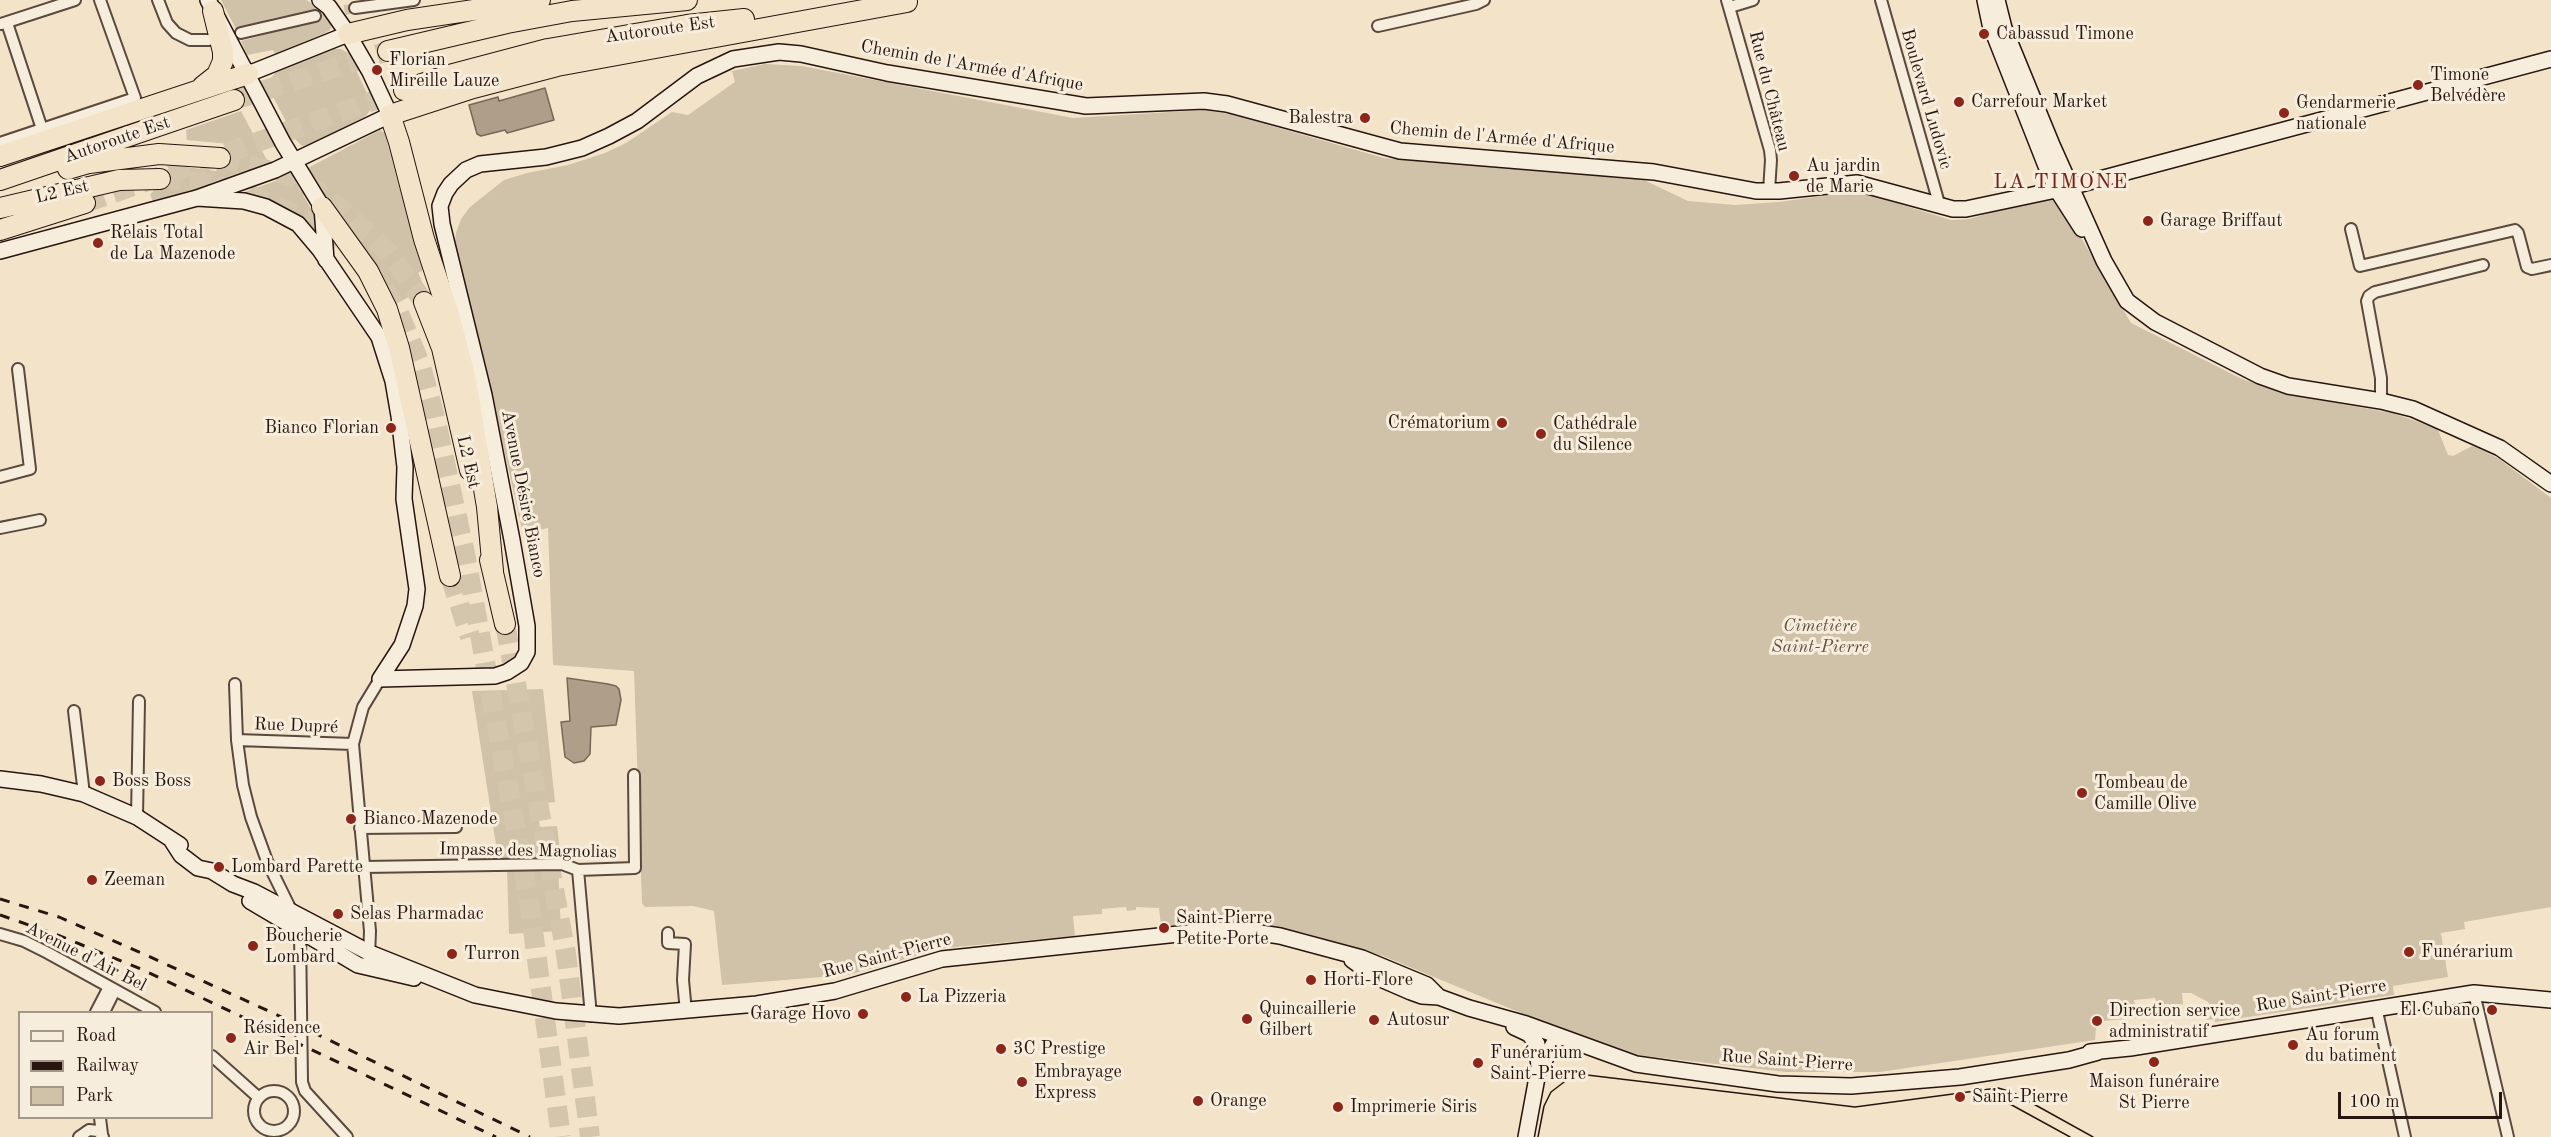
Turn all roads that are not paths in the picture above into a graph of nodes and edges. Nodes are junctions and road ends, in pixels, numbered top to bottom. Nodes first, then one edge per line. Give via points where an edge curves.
1 (75, 0) edge
2 (100, 0) edge
3 (158, 0) edge
4 (320, 0) edge
5 (414, 0) edge
6 (540, 0) edge
7 (687, 0) edge
8 (1484, 0) edge
9 (1753, 0) edge
10 (1881, 0) edge
11 (1985, 0) edge
12 (1997, 0) edge
13 (915, 1) edge
14 (1728, 3) edge
15 (51, 4) edge
16 (211, 5) edge
17 (356, 8) tunnel mouth
18 (315, 16) tunnel mouth
19 (3, 24) edge
20 (1378, 26) dead end
21 (241, 33) dead end
22 (348, 34) junction
23 (209, 40) dead end
24 (388, 51) tunnel mouth
25 (2008, 54) junction
26 (2551, 59) edge
27 (248, 74) junction
28 (404, 90) tunnel mouth
29 (195, 92) junction
30 (234, 100) tunnel mouth
31 (390, 115) junction
32 (42, 129) junction
33 (0, 143) edge
34 (0, 156) edge
35 (220, 158) tunnel mouth
36 (293, 161) junction
37 (160, 179) tunnel mouth
38 (0, 180) edge
39 (0, 187) edge
40 (2064, 188) junction
41 (1769, 191) junction
42 (445, 193) joint
43 (197, 198) junction
44 (85, 203) tunnel mouth
45 (322, 207) junction
46 (1940, 207) junction
47 (0, 208) edge
48 (2351, 229) dead end
49 (0, 230) edge
50 (0, 251) edge
51 (326, 260) junction
52 (2483, 265) dead end
53 (2551, 265) edge
54 (424, 303) tunnel mouth
55 (18, 369) dead end
56 (2381, 400) junction
57 (0, 477) edge
58 (2551, 484) edge
59 (40, 520) dead end
60 (0, 528) edge
61 (493, 571) junction
62 (450, 576) tunnel mouth
63 (506, 624) tunnel mouth
64 (380, 679) junction
65 (235, 684) dead end
66 (139, 701) dead end
67 (74, 711) dead end
68 (237, 740) junction
69 (353, 744) junction
70 (634, 775) dead end
71 (0, 779) edge
72 (84, 794) junction
73 (137, 817) junction
74 (456, 827) dead end
75 (360, 828) junction
76 (364, 867) junction
77 (578, 870) junction
78 (233, 884) junction
79 (293, 914) junction
80 (300, 932) junction
81 (668, 933) dead end
82 (0, 934) edge
83 (370, 953) junction
84 (349, 961) junction
85 (441, 983) junction
86 (112, 988) junction
87 (2474, 993) junction
88 (2551, 1000) edge
89 (2376, 1007) junction
90 (97, 1011) edge
91 (104, 1011) edge
92 (153, 1011) edge
93 (686, 1012) junction
94 (591, 1016) junction
95 (1499, 1017) junction
96 (1556, 1041) junction
97 (213, 1057) edge
98 (1539, 1069) junction
99 (305, 1091) junction
100 (259, 1098) junction
101 (292, 1101) junction
102 (91, 1119) edge
103 (100, 1119) edge
104 (89, 1130) junction
105 (273, 1134) edge
106 (103, 1136) edge
107 (79, 1137) edge
108 (347, 1137) edge
109 (1526, 1137) edge
110 (2405, 1137) edge
111 (2508, 1137) edge

1 - 15 street
2 - 32 street via 135,98
3 - 23 street via 167,23 176,33 190,40
4 - 22 street
5 - 17 street
6 - 22 highway via 408,20
7 - 24 highway, Autoroute Est via 561,13
8 - 20 street
9 - 14 street
10 - 46 street, Boulevard Ludovic
11 - 25 street via 1990,24
12 - 25 street
13 - 28 highway, Autoroute Est via 687,25 594,40 548,49
13 - 31 highway via 557,66
14 - 41 street, Rue du Château via 1770,150
15 - 19 street
16 - 27 street
16 - 29 highway via 223,61 217,75
18 - 21 street
19 - 32 street
22 - 27 street
22 - 31 street
25 - 40 street
26 - 40 street, Chemin de l'Armée d'Afrique
27 - 29 highway
27 - 36 street
29 - 34 highway
30 - 38 highway, Autoroute Est
31 - 36 street
31 - 61 highway via 466,380
32 - 33 street
35 - 39 highway, L2 Est via 159,154 89,163
36 - 43 street
36 - 45 street
37 - 47 highway, L2 Est via 119,180
40 - 46 street, Chemin de l'Armée d'Afrique via 1966,209
40 - 56 street via 2127,301 2155,322 2238,366 2288,386
41 - 42 street, Chemin de l'Armée d'Afrique via 1738,189 1654,172 1400,151 1227,104 1204,101 1073,105 779,52 719,64 637,121 582,148 546,157 480,164 466,170
41 - 46 street, Chemin de l'Armée d'Afrique via 1857,183
42 - 64 street, Avenue Désiré Bianco via 440,206 442,224 484,395 527,626 527,652 521,663 495,676
43 - 50 street
43 - 51 street via 244,201 286,217 303,230
44 - 49 highway
45 - 51 street
45 - 62 highway via 368,271 387,309
48 - 53 street via 2360,266 2515,230 2527,267
51 - 64 street via 379,337 393,381 402,441 404,499 417,589 402,645
52 - 56 street via 2369,296
54 - 61 highway, L2 Est via 442,348
55 - 57 street via 30,468
56 - 58 street via 2413,409 2500,448
59 - 60 street
61 - 63 highway, L2 Est
64 - 69 street via 363,707
65 - 68 street
66 - 73 street
67 - 72 street
68 - 69 street, Rue Dupré
68 - 79 street via 251,818
69 - 75 street
70 - 77 street, Impasse des Magnolias via 635,868
71 - 72 street
72 - 73 street
73 - 78 street via 172,841 181,855 198,868
74 - 75 street
75 - 76 street
76 - 77 street, Impasse des Magnolias via 562,864
76 - 83 street
77 - 94 street
78 - 79 street, Rue Saint-Pierre
78 - 80 street, Rue Saint-Pierre via 248,899
79 - 80 street
79 - 83 street, Rue Saint-Pierre
80 - 84 street, Rue Saint-Pierre
80 - 99 street via 300,1065
81 - 93 street via 668,943 689,945
82 - 86 street, Avenue d'Air Bel via 24,941
83 - 84 street via 363,960
83 - 85 street, Rue Saint-Pierre
84 - 85 street, Rue Saint-Pierre via 381,972
85 - 94 street, Rue Saint-Pierre via 505,1003
86 - 90 street
86 - 91 street
86 - 92 street, Avenue d'Air Bel
87 - 88 street, Rue Saint-Pierre
87 - 89 street, Rue Saint-Pierre
87 - 111 street
89 - 96 street, Rue Saint-Pierre via 1960,1077 1851,1086 1778,1084 1662,1069
89 - 110 street
93 - 94 street, Rue Saint-Pierre
93 - 95 street, Rue Saint-Pierre via 815,995 942,959 1206,931 1263,932 1362,958 1427,985 1439,997
95 - 96 street, Rue Saint-Pierre via 1526,1024
95 - 98 street via 1534,1040 1540,1054
96 - 98 street
97 - 100 street
98 - 109 street
99 - 101 street
99 - 108 street
100 - 101 street via 273,1090
100 - 105 street via 255,1118
101 - 105 street via 291,1122
102 - 104 street
103 - 106 street
104 - 106 street
104 - 107 street

